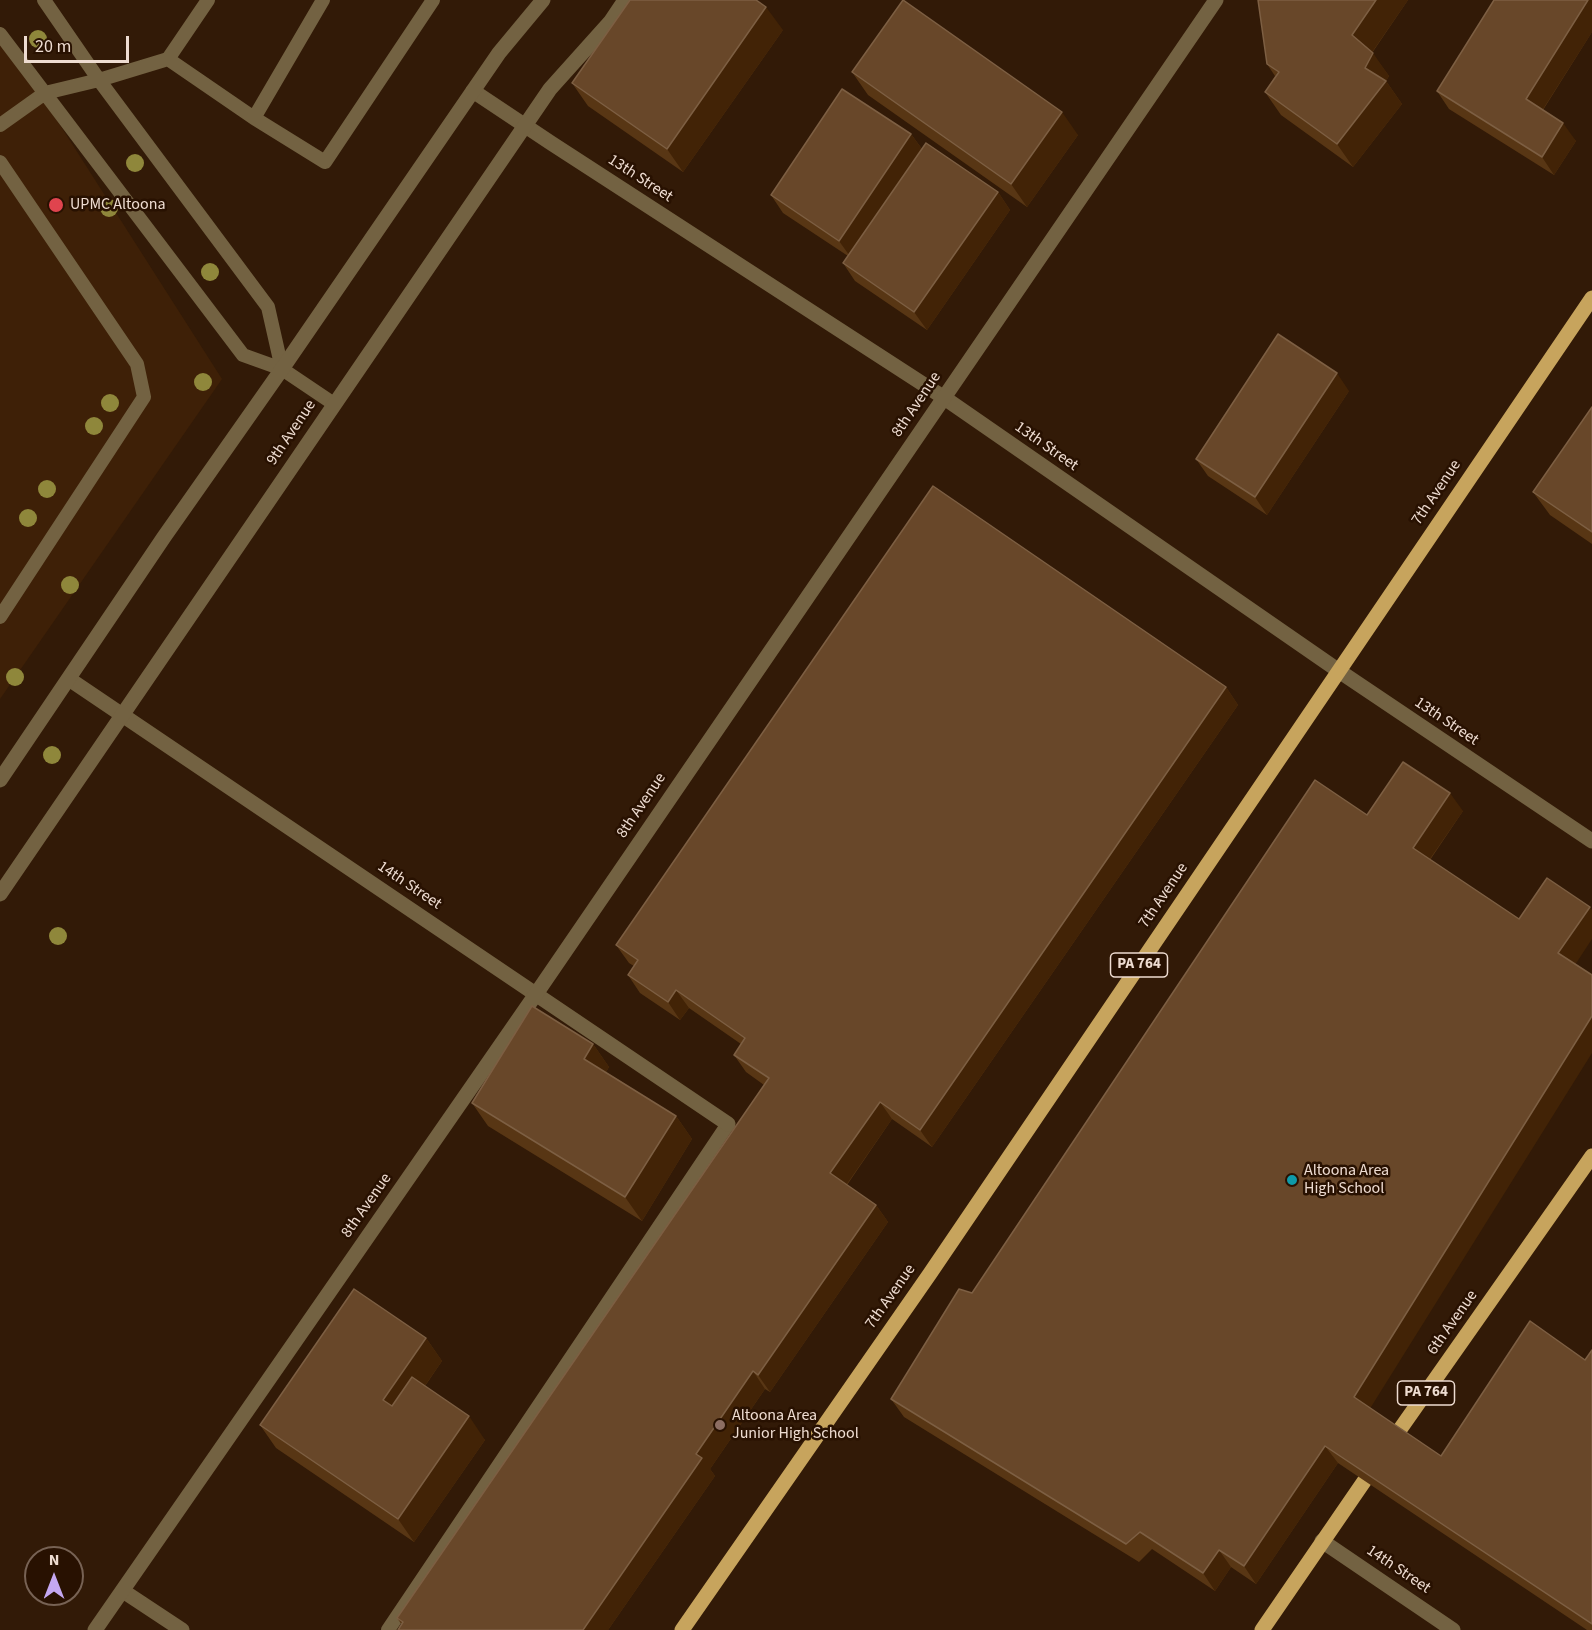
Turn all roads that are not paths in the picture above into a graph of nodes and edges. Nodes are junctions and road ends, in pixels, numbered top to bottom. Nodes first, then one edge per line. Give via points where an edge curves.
1 (44, 0) edge
2 (208, 0) edge
3 (323, 0) edge
4 (433, 0) edge
5 (543, 0) edge
6 (625, 0) edge
7 (1216, 0) edge
8 (0, 34) edge
9 (168, 59) junction
10 (99, 80) junction
11 (473, 91) junction
12 (45, 93) junction
13 (254, 118) junction
14 (0, 125) edge
15 (525, 127) junction
16 (0, 162) edge
17 (1592, 298) edge
18 (282, 369) junction
19 (944, 397) junction
20 (334, 404) junction
21 (0, 617) edge
22 (1339, 671) junction
23 (69, 679) junction
24 (123, 716) junction
25 (0, 780) edge
26 (1592, 841) edge
27 (0, 894) edge
28 (536, 994) junction
29 (728, 1124) joint
30 (1592, 1156) edge
31 (1322, 1541) junction
32 (123, 1591) junction
33 (95, 1630) edge
34 (182, 1630) edge
35 (388, 1630) edge
36 (682, 1630) edge
37 (1262, 1630) edge
38 (1453, 1630) edge

1 - 10 lane
2 - 9 lane
3 - 13 lane
4 - 13 lane via 325,162
5 - 11 street
6 - 15 street, 9th Avenue via 550,89
7 - 19 street, 8th Avenue
8 - 12 lane
9 - 10 lane
9 - 13 lane
10 - 12 lane
10 - 18 lane via 268,307
11 - 15 street, 13th Street
11 - 18 street
12 - 14 lane
12 - 18 lane via 243,355
15 - 19 street, 13th Street
15 - 20 street, 9th Avenue
16 - 21 lane via 137,364 144,397
17 - 22 main road, 7th Avenue / PA 764
18 - 20 lane
18 - 23 street
19 - 22 street, 13th Street
19 - 28 street, 8th Avenue
20 - 24 street, 9th Avenue
22 - 26 street, 13th Street
22 - 36 main road, 7th Avenue / PA 764 via 929,1275
23 - 24 street, 14th Street
23 - 25 street
24 - 27 street, 9th Avenue
24 - 28 street, 14th Street
28 - 29 street, 14th Street
28 - 32 street, 8th Avenue
29 - 35 lane
30 - 31 main road, 6th Avenue / PA 764
31 - 37 main road, 6th Avenue / PA 764
31 - 38 street, 14th Street
32 - 33 street, 8th Avenue
32 - 34 street

